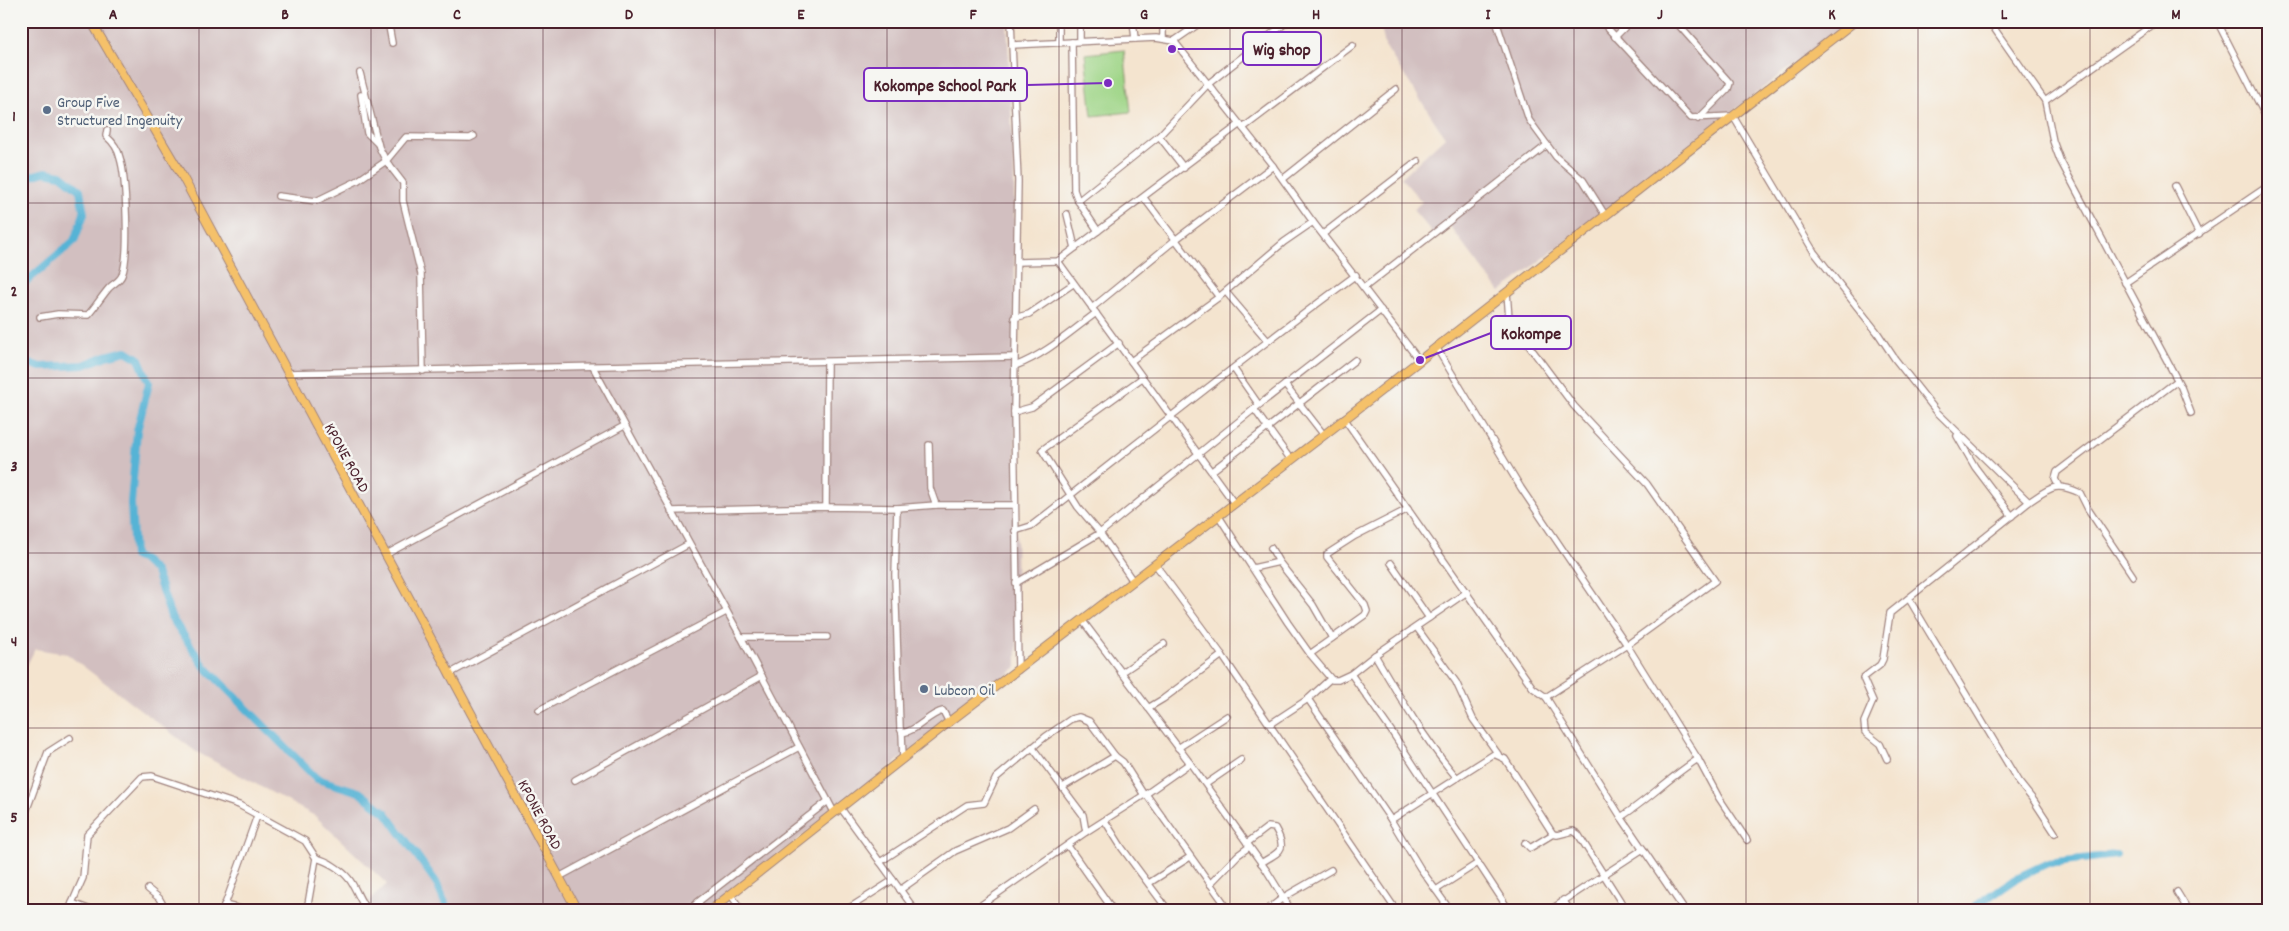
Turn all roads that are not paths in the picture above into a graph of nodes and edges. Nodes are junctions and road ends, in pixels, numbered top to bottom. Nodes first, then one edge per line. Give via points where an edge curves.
1 (91, 21) edge
2 (388, 21) edge
3 (1011, 21) edge
4 (1059, 21) edge
5 (1080, 21) edge
6 (1133, 21) edge
7 (1163, 21) edge
8 (1203, 21) edge
9 (1288, 21) edge
10 (1496, 21) edge
11 (1601, 21) edge
12 (1631, 21) edge
13 (1675, 21) edge
14 (1855, 21) edge
15 (1989, 21) edge
16 (2158, 21) edge
17 (2217, 21) edge
18 (1615, 37) junction
19 (1135, 39) junction
20 (1163, 39) junction
21 (1080, 41) junction
22 (1174, 41) junction
23 (1059, 42) junction
24 (1072, 42) junction
25 (392, 43) dead end
26 (1012, 45) junction
27 (1353, 45) dead end
28 (360, 73) dead end
29 (1208, 84) junction
30 (1396, 90) dead end
31 (361, 95) dead end
32 (2045, 101) junction
33 (1733, 116) junction
34 (1698, 119) junction
35 (2268, 121) edge
36 (1241, 126) junction
37 (107, 130) dead end
38 (474, 136) dead end
39 (1159, 136) junction
40 (378, 144) junction
41 (1546, 145) junction
42 (386, 161) junction
43 (1418, 161) dead end
44 (1273, 166) junction
45 (1184, 168) junction
46 (1283, 179) junction
47 (2175, 186) dead end
48 (2268, 186) edge
49 (278, 196) dead end
50 (1144, 198) junction
51 (1078, 200) junction
52 (1067, 214) dead end
53 (1605, 215) junction
54 (1314, 222) junction
55 (1098, 231) junction
56 (1323, 234) junction
57 (2199, 234) junction
58 (1175, 240) junction
59 (1076, 248) junction
60 (1058, 261) junction
61 (1016, 262) junction
62 (1356, 275) junction
63 (2126, 283) junction
64 (1073, 284) junction
65 (1365, 287) junction
66 (1226, 292) junction
67 (1507, 292) junction
68 (1219, 297) junction
69 (1094, 310) junction
70 (1381, 310) junction
71 (40, 317) dead end
72 (1014, 318) junction
73 (1267, 340) junction
74 (1119, 344) junction
75 (1436, 347) junction
76 (1014, 357) junction
77 (1355, 360) dead end
78 (1419, 360) junction
79 (1131, 361) junction
80 (826, 362) junction
81 (1014, 366) junction
82 (593, 368) junction
83 (1234, 369) junction
84 (422, 371) junction
85 (287, 373) junction
86 (1142, 378) junction
87 (2177, 381) junction
88 (1286, 385) junction
89 (1299, 404) junction
90 (1256, 407) junction
91 (1014, 412) junction
92 (2191, 413) dead end
93 (1171, 416) junction
94 (1344, 418) junction
95 (624, 426) junction
96 (1267, 428) junction
97 (1952, 428) junction
98 (1324, 435) junction
99 (929, 445) dead end
100 (1199, 453) junction
101 (1291, 460) junction
102 (1212, 471) junction
103 (2058, 485) junction
104 (1071, 494) junction
105 (2029, 502) junction
106 (1234, 503) junction
107 (936, 505) junction
108 (1015, 505) junction
109 (826, 507) junction
110 (896, 508) junction
111 (1408, 508) junction
112 (671, 511) junction
113 (1218, 515) junction
114 (2012, 516) junction
115 (1015, 531) junction
116 (1100, 533) junction
117 (689, 544) junction
118 (1271, 548) dead end
119 (385, 555) junction
120 (1279, 562) junction
121 (1392, 563) dead end
122 (1155, 564) junction
123 (1253, 568) junction
124 (2133, 576) dead end
125 (1133, 581) junction
126 (1016, 582) junction
127 (1467, 592) junction
128 (1909, 599) junction
129 (726, 612) junction
130 (1429, 618) junction
131 (1082, 620) junction
132 (1417, 628) junction
133 (742, 637) junction
134 (827, 637) dead end
135 (1332, 638) junction
136 (1164, 644) dead end
137 (1627, 645) junction
138 (1310, 654) junction
139 (1222, 655) junction
140 (1375, 655) junction
141 (1018, 670) junction
142 (1121, 673) junction
143 (450, 674) junction
144 (1352, 674) junction
145 (762, 676) junction
146 (1330, 679) junction
147 (1546, 698) junction
148 (1308, 699) junction
149 (1148, 708) junction
150 (539, 710) dead end
151 (1227, 716) dead end
152 (949, 722) junction
153 (1270, 724) junction
154 (902, 732) junction
155 (70, 738) dead end
156 (799, 747) junction
157 (1032, 747) junction
158 (1178, 748) junction
159 (1498, 754) junction
160 (1115, 756) junction
161 (903, 759) junction
162 (1698, 759) junction
163 (1887, 759) dead end
164 (1241, 760) dead end
165 (1190, 763) junction
166 (1457, 778) junction
167 (576, 780) dead end
168 (1206, 784) junction
169 (1062, 787) junction
170 (1433, 794) junction
171 (1145, 795) junction
172 (828, 801) junction
173 (1034, 809) dead end
174 (837, 810) junction
175 (257, 816) junction
176 (1621, 817) junction
177 (1391, 820) junction
178 (1105, 821) junction
179 (21, 825) edge
180 (1086, 832) junction
181 (2055, 833) dead end
182 (1553, 834) junction
183 (1747, 840) dead end
184 (1525, 843) dead end
185 (1248, 845) junction
186 (1068, 846) junction
187 (1644, 849) junction
188 (1190, 857) junction
189 (316, 858) junction
190 (880, 862) junction
191 (1261, 862) junction
192 (1478, 862) junction
193 (1332, 870) dead end
194 (1604, 876) junction
195 (559, 877) junction
196 (893, 880) junction
197 (1149, 883) junction
198 (1210, 884) junction
199 (148, 889) dead end
200 (900, 890) junction
201 (1436, 890) junction
202 (2177, 892) dead end
203 (731, 895) junction
204 (1284, 897) junction
205 (1563, 900) junction
206 (698, 902) junction
207 (72, 903) junction
208 (223, 907) edge
209 (976, 908) edge
210 (1683, 908) dead end
211 (69, 910) edge
212 (91, 910) edge
213 (166, 910) edge
214 (245, 910) edge
215 (307, 910) edge
216 (367, 910) edge
217 (577, 910) edge
218 (690, 910) edge
219 (703, 910) edge
220 (711, 910) edge
221 (741, 910) edge
222 (846, 910) edge
223 (914, 910) edge
224 (986, 910) edge
225 (1113, 910) edge
226 (1168, 910) edge
227 (1229, 910) edge
228 (1267, 910) edge
229 (1291, 910) edge
230 (1396, 910) edge
231 (1450, 910) edge
232 (1509, 910) edge
233 (1550, 910) edge
234 (1570, 910) edge
235 (1626, 910) edge
236 (2188, 910) edge

1 - 85 main road, KPONE ROAD via 181,174
2 - 25 street
3 - 26 street
4 - 23 street
5 - 21 street
6 - 19 street
7 - 20 street
8 - 22 street
9 - 29 street
10 - 41 street via 1525,112
11 - 18 street
12 - 18 street
13 - 34 street via 1730,83
14 - 33 main road
15 - 32 street
16 - 32 street
17 - 35 street
18 - 34 street via 1687,115
19 - 20 street
19 - 21 street
20 - 22 street
21 - 24 street
22 - 29 street
23 - 24 street
23 - 26 street
24 - 51 street via 1072,161
26 - 61 street via 1018,181
27 - 36 street
28 - 40 street
29 - 36 street
29 - 39 street
30 - 46 street
31 - 40 street via 368,133
32 - 63 street via 2060,160
33 - 34 street
33 - 53 main road
33 - 97 street via 1814,252
36 - 44 street
36 - 45 street
37 - 71 street via 106,136 114,142 120,156 125,179 126,265 120,280 110,287 88,315
38 - 42 street via 406,138
39 - 45 street
39 - 51 street
40 - 42 street
41 - 53 street via 1583,180
41 - 65 street
42 - 49 street via 357,181 316,201
42 - 84 street via 403,183 403,201 421,274
43 - 56 street
44 - 46 street
44 - 58 street
45 - 50 street
46 - 54 street
47 - 57 street
48 - 57 street
50 - 55 street
50 - 58 street
51 - 55 street
52 - 59 street
53 - 67 main road
54 - 56 street
54 - 66 street via 1284,242
55 - 59 street
56 - 62 street
57 - 63 street
58 - 68 street
58 - 69 street
59 - 60 street
60 - 61 street
60 - 64 street
61 - 72 street
62 - 65 street
62 - 73 street
63 - 87 street
64 - 69 street
64 - 72 street via 1029,314
65 - 70 street
66 - 68 street
66 - 73 street
67 - 75 main road
67 - 137 street via 1509,319 1581,414 1648,484 1715,581
68 - 79 street
69 - 74 street
69 - 81 street via 1046,350
70 - 78 street
70 - 88 street
72 - 76 street
73 - 83 street
74 - 79 street
74 - 91 street via 1032,407
75 - 78 main road
75 - 137 street via 1521,488
76 - 80 street
76 - 81 street
77 - 89 street
78 - 94 main road
79 - 86 street
80 - 82 street
80 - 109 street
81 - 91 street
82 - 84 street
82 - 95 street
83 - 90 street
83 - 93 street
84 - 85 street
85 - 119 main road, KPONE ROAD
86 - 93 street
86 - 104 street via 1042,450
87 - 92 street
87 - 103 street via 2057,472 2054,479
88 - 89 street
88 - 90 street
89 - 96 street
89 - 98 street
90 - 96 street
90 - 100 street
91 - 108 street
93 - 100 street
93 - 104 street
94 - 98 main road
94 - 111 street
95 - 112 street
95 - 119 street
96 - 101 street
96 - 102 street
97 - 105 street
97 - 114 street via 1975,467
98 - 101 main road
99 - 107 street via 930,488
100 - 102 street
100 - 116 street
101 - 106 main road
102 - 106 street
103 - 105 street
103 - 124 street via 2080,492
104 - 115 street via 1031,526
104 - 116 street
105 - 114 street
106 - 113 main road
107 - 108 street
107 - 110 street
108 - 115 street
109 - 110 street
109 - 112 street
110 - 154 street via 895,576
111 - 127 street
111 - 135 street via 1327,554 1367,612
112 - 117 street
113 - 122 main road
113 - 123 street
114 - 128 street
115 - 126 street
116 - 125 street
116 - 126 street
117 - 129 street
117 - 143 street
118 - 120 street
119 - 143 main road, KPONE ROAD
120 - 123 street
120 - 135 street via 1313,606
121 - 130 street
122 - 125 main road
122 - 139 street
123 - 138 street
125 - 131 main road
126 - 141 street
127 - 130 street
127 - 147 street via 1533,688
128 - 163 street via 1890,613 1880,665 1863,678 1873,701 1864,722 1865,732 1880,744
128 - 181 street via 2018,781
129 - 133 street
129 - 150 street
130 - 132 street
131 - 141 main road
131 - 142 street
132 - 140 street
132 - 159 street via 1456,682 1473,719
133 - 134 street
133 - 145 street
135 - 138 street
136 - 142 street
137 - 147 street
137 - 162 street
138 - 146 street
139 - 149 street
139 - 153 street
140 - 144 street
140 - 166 street via 1418,727
141 - 152 main road
142 - 149 street
143 - 195 main road, KPONE ROAD
144 - 146 street via 1338,680
144 - 170 street
145 - 156 street
145 - 167 street
146 - 148 street
147 - 176 street
148 - 153 street
148 - 177 street
149 - 158 street
151 - 158 street
152 - 154 street via 943,710 926,722
152 - 161 main road
153 - 230 street
154 - 161 street
155 - 179 street via 48,752
156 - 172 street
156 - 195 street
157 - 160 street via 1071,719 1079,718 1088,721
157 - 169 street
157 - 190 street via 996,778 984,803 967,805
158 - 165 street
159 - 166 street
159 - 182 street via 1505,759
160 - 169 street
160 - 171 street via 1123,762
161 - 174 main road
162 - 176 street
162 - 183 street
164 - 168 street
165 - 168 street
165 - 171 street
166 - 170 street
168 - 185 street
169 - 180 street via 1082,815
170 - 177 street
170 - 192 street
171 - 178 street
171 - 188 street
172 - 174 street
172 - 206 street
173 - 200 street via 1008,828 955,851
174 - 190 street
174 - 203 main road
175 - 189 street via 306,841
175 - 207 street via 239,805 152,776 142,776 88,834 84,878
175 - 208 street
176 - 187 street
177 - 201 street via 1411,856
178 - 180 street
178 - 197 street
180 - 186 street
182 - 184 street via 1530,848
182 - 194 street via 1573,831 1578,834
185 - 191 street
185 - 191 street via 1268,827 1275,828 1282,849
185 - 198 street
186 - 209 street
186 - 225 street
187 - 194 street
187 - 210 street
188 - 197 street
188 - 198 street
189 - 215 street
189 - 216 street via 324,860 350,880
190 - 196 street
191 - 204 street
192 - 201 street
192 - 232 street
193 - 204 street
194 - 205 street
194 - 235 street
195 - 217 main road, KPONE ROAD
196 - 200 street
196 - 222 street
197 - 226 street
198 - 227 street
199 - 213 street
200 - 223 street
201 - 231 street
202 - 236 street
203 - 220 main road
203 - 221 street
204 - 228 street
204 - 229 street
205 - 233 street
205 - 234 street
206 - 218 street
206 - 219 street
207 - 211 street
207 - 212 street
208 - 214 street
209 - 224 street

